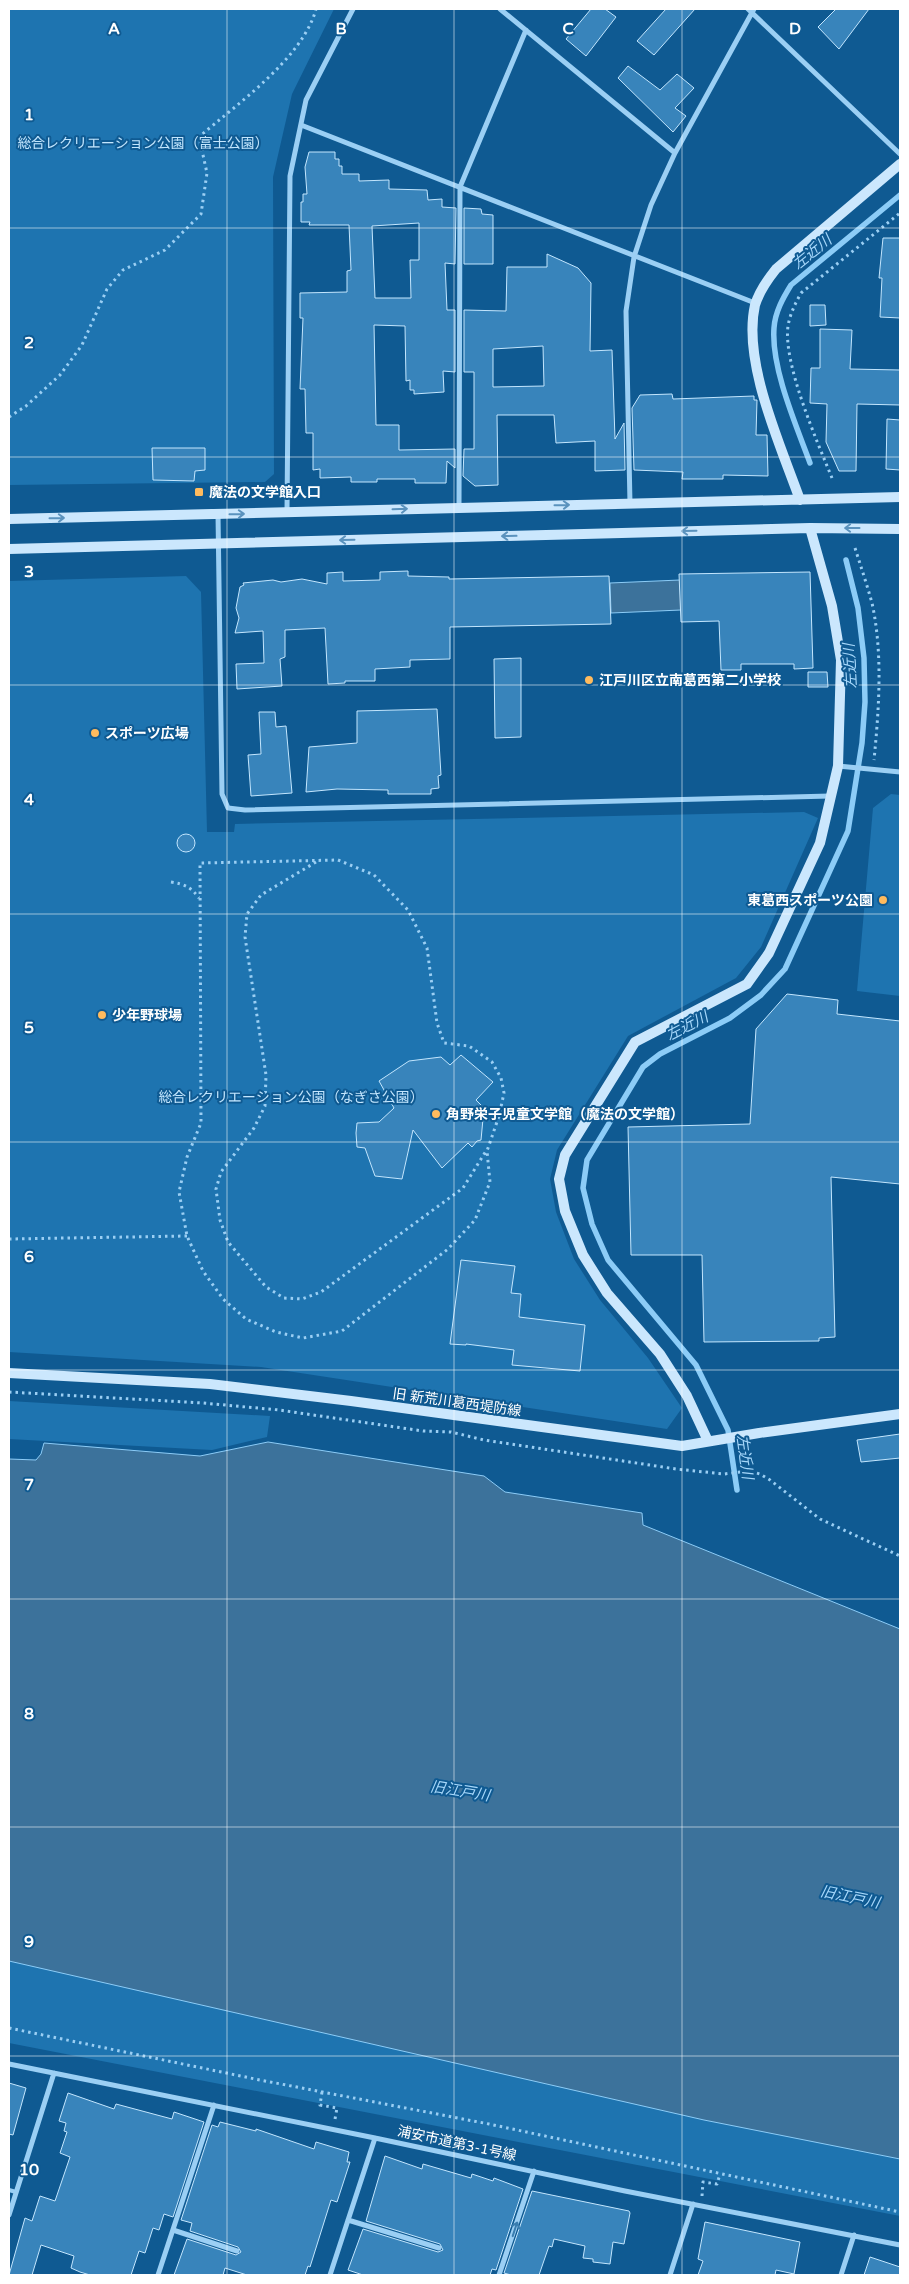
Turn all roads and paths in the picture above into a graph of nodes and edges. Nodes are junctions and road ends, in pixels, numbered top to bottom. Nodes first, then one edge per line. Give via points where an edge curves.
1 (316, 9) edge
2 (353, 9) edge
3 (500, 9) edge
4 (751, 10) edge
5 (526, 30) junction
6 (301, 125) junction
7 (675, 153) junction
8 (900, 154) edge
9 (900, 164) edge
10 (460, 188) junction
11 (900, 213) edge
12 (634, 257) junction
13 (756, 304) junction
14 (9, 417) edge
15 (832, 478) dead end
16 (900, 497) edge
17 (800, 500) junction
18 (630, 504) junction
19 (459, 507) junction
20 (287, 512) junction
21 (218, 514) junction
22 (9, 519) edge
23 (810, 528) junction
24 (900, 528) edge
25 (218, 543) junction
26 (856, 548) dead end
27 (9, 549) edge
28 (838, 766) junction
29 (873, 769) junction
30 (900, 772) edge
31 (831, 796) junction
32 (317, 861) junction
33 (171, 882) dead end
34 (200, 899) junction
35 (487, 1151) junction
36 (187, 1236) junction
37 (9, 1239) edge
38 (9, 1373) edge
39 (9, 1392) edge
40 (900, 1414) edge
41 (708, 1441) junction
42 (900, 1556) edge
43 (9, 2028) edge
44 (9, 2064) edge
45 (54, 2073) junction
46 (322, 2092) junction
47 (214, 2105) junction
48 (337, 2108) dead end
49 (375, 2138) junction
50 (534, 2171) junction
51 (9, 2190) edge
52 (16, 2192) junction
53 (693, 2204) junction
54 (900, 2212) edge
55 (9, 2215) edge
56 (348, 2220) junction
57 (173, 2230) junction
58 (854, 2234) junction
59 (900, 2245) edge
60 (439, 2248) dead end
61 (237, 2250) dead end
62 (158, 2275) edge
63 (330, 2275) edge
64 (499, 2275) edge
65 (670, 2275) edge
66 (841, 2275) edge

1 - 14 path via 290,58 199,137 207,172 201,214 165,250 123,270 107,289 82,345 60,375
2 - 6 street via 306,100
3 - 5 street
4 - 7 street
4 - 8 street
5 - 7 street
5 - 10 street
6 - 10 street
6 - 20 street via 290,176
7 - 12 street via 651,205
9 - 13 street via 776,269
10 - 12 street
10 - 19 street
11 - 15 path via 801,293 793,306 788,327 791,358 804,407
12 - 13 street
12 - 18 street via 626,311
13 - 17 street via 753,326 755,360
16 - 17 street
17 - 18 street
19 -> 18 street
20 -> 19 street
21 -> 20 street
22 -> 21 street
21 - 25 street
24 -> 23 street
23 -> 25 street
23 - 28 street via 832,606 841,660
25 - 27 street
25 - 31 street via 222,794 228,808
26 - 29 path via 872,605 878,656 880,703
28 - 29 street
28 - 31 street
29 - 30 street
31 - 41 street via 820,843 769,953 747,984 635,1042 565,1155 559,1179 565,1210 583,1255 607,1293 660,1354 687,1396
32 - 34 path via 200,863
32 - 35 path via 338,860 374,875 408,910 427,948 437,1024 444,1043 469,1046 492,1062 501,1078 504,1093
32 - 35 path via 261,895 247,914 244,937 266,1075 265,1106 254,1128 221,1172 216,1190 220,1220 228,1242 266,1287 284,1298 302,1299 321,1292 463,1188
33 - 34 path via 193,889
34 - 36 path via 201,1123 187,1157 179,1192
35 - 36 path via 490,1182 474,1220 448,1249 342,1331 303,1338 246,1320 203,1271
36 - 37 path
38 - 41 street, 旧 新荒川葛西堤防線 via 210,1384 669,1445
39 - 42 path via 279,1410 423,1431 451,1432 484,1440 676,1469 724,1474 750,1471 770,1480 820,1519
40 - 41 street, 旧 新荒川葛西堤防線
43 - 46 path
44 - 45 street, 浦安市道第3-1号線
45 - 47 street, 浦安市道第3-1号線
45 - 52 street
46 - 48 path via 320,2105
46 - 54 path
47 - 49 street, 浦安市道第3-1号線
47 - 57 street
49 - 50 street, 浦安市道第3-1号線
49 - 56 street
50 - 53 street, 浦安市道第3-1号線
64 -> 50 street
51 - 52 lane
52 - 55 street
53 - 58 street, 浦安市道第3-1号線
53 - 65 street
56 - 60 street
56 - 63 street
57 - 61 street
57 - 62 street
58 - 59 street, 浦安市道第3-1号線
58 - 66 street

